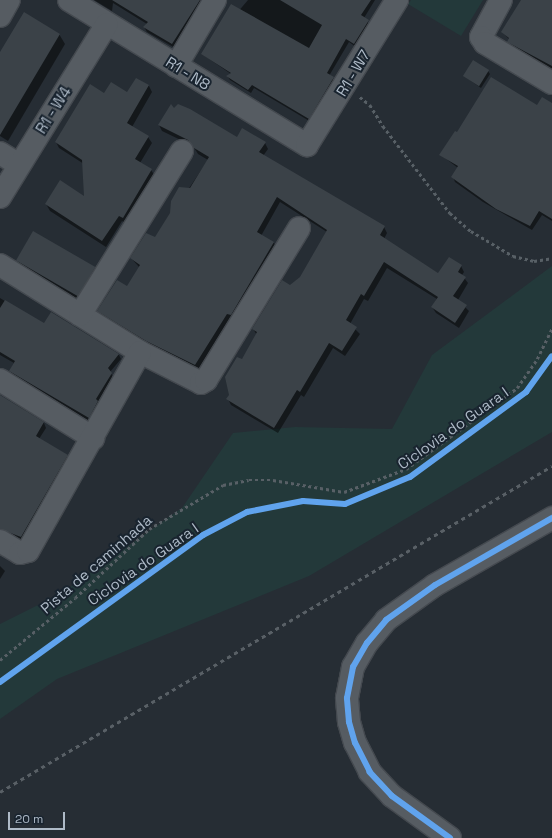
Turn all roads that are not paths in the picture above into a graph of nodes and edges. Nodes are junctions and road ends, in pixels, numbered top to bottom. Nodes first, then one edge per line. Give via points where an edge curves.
1 (8, 0) edge
2 (69, 0) edge
3 (215, 0) edge
4 (397, 0) edge
5 (501, 0) edge
6 (0, 16) edge
7 (107, 24) junction
8 (176, 66) junction
9 (552, 83) edge
10 (307, 146) joint
11 (182, 151) dead end
12 (0, 153) edge
13 (19, 164) junction
14 (0, 197) edge
15 (299, 228) dead end
16 (0, 265) edge
17 (80, 315) junction
18 (140, 352) junction
19 (0, 380) edge
20 (93, 438) junction
21 (552, 518) edge
22 (0, 542) edge
23 (450, 838) edge

1 - 6 street
2 - 7 street, R1 - N8
3 - 8 street
4 - 10 street, R1 - W7
5 - 9 street via 481,37 485,43
7 - 8 street, R1 - N8
7 - 13 street, R1 - W4
8 - 10 street, R1 - N8
11 - 17 street
12 - 13 street
13 - 14 street, R1 - W4
15 - 18 street via 206,380 196,382
16 - 17 street
17 - 18 street
18 - 20 street
19 - 20 street
20 - 22 street via 28,551 20,553
21 - 23 street via 435,586 386,620 367,643 353,667 347,698 349,722 355,743 370,772 392,796

